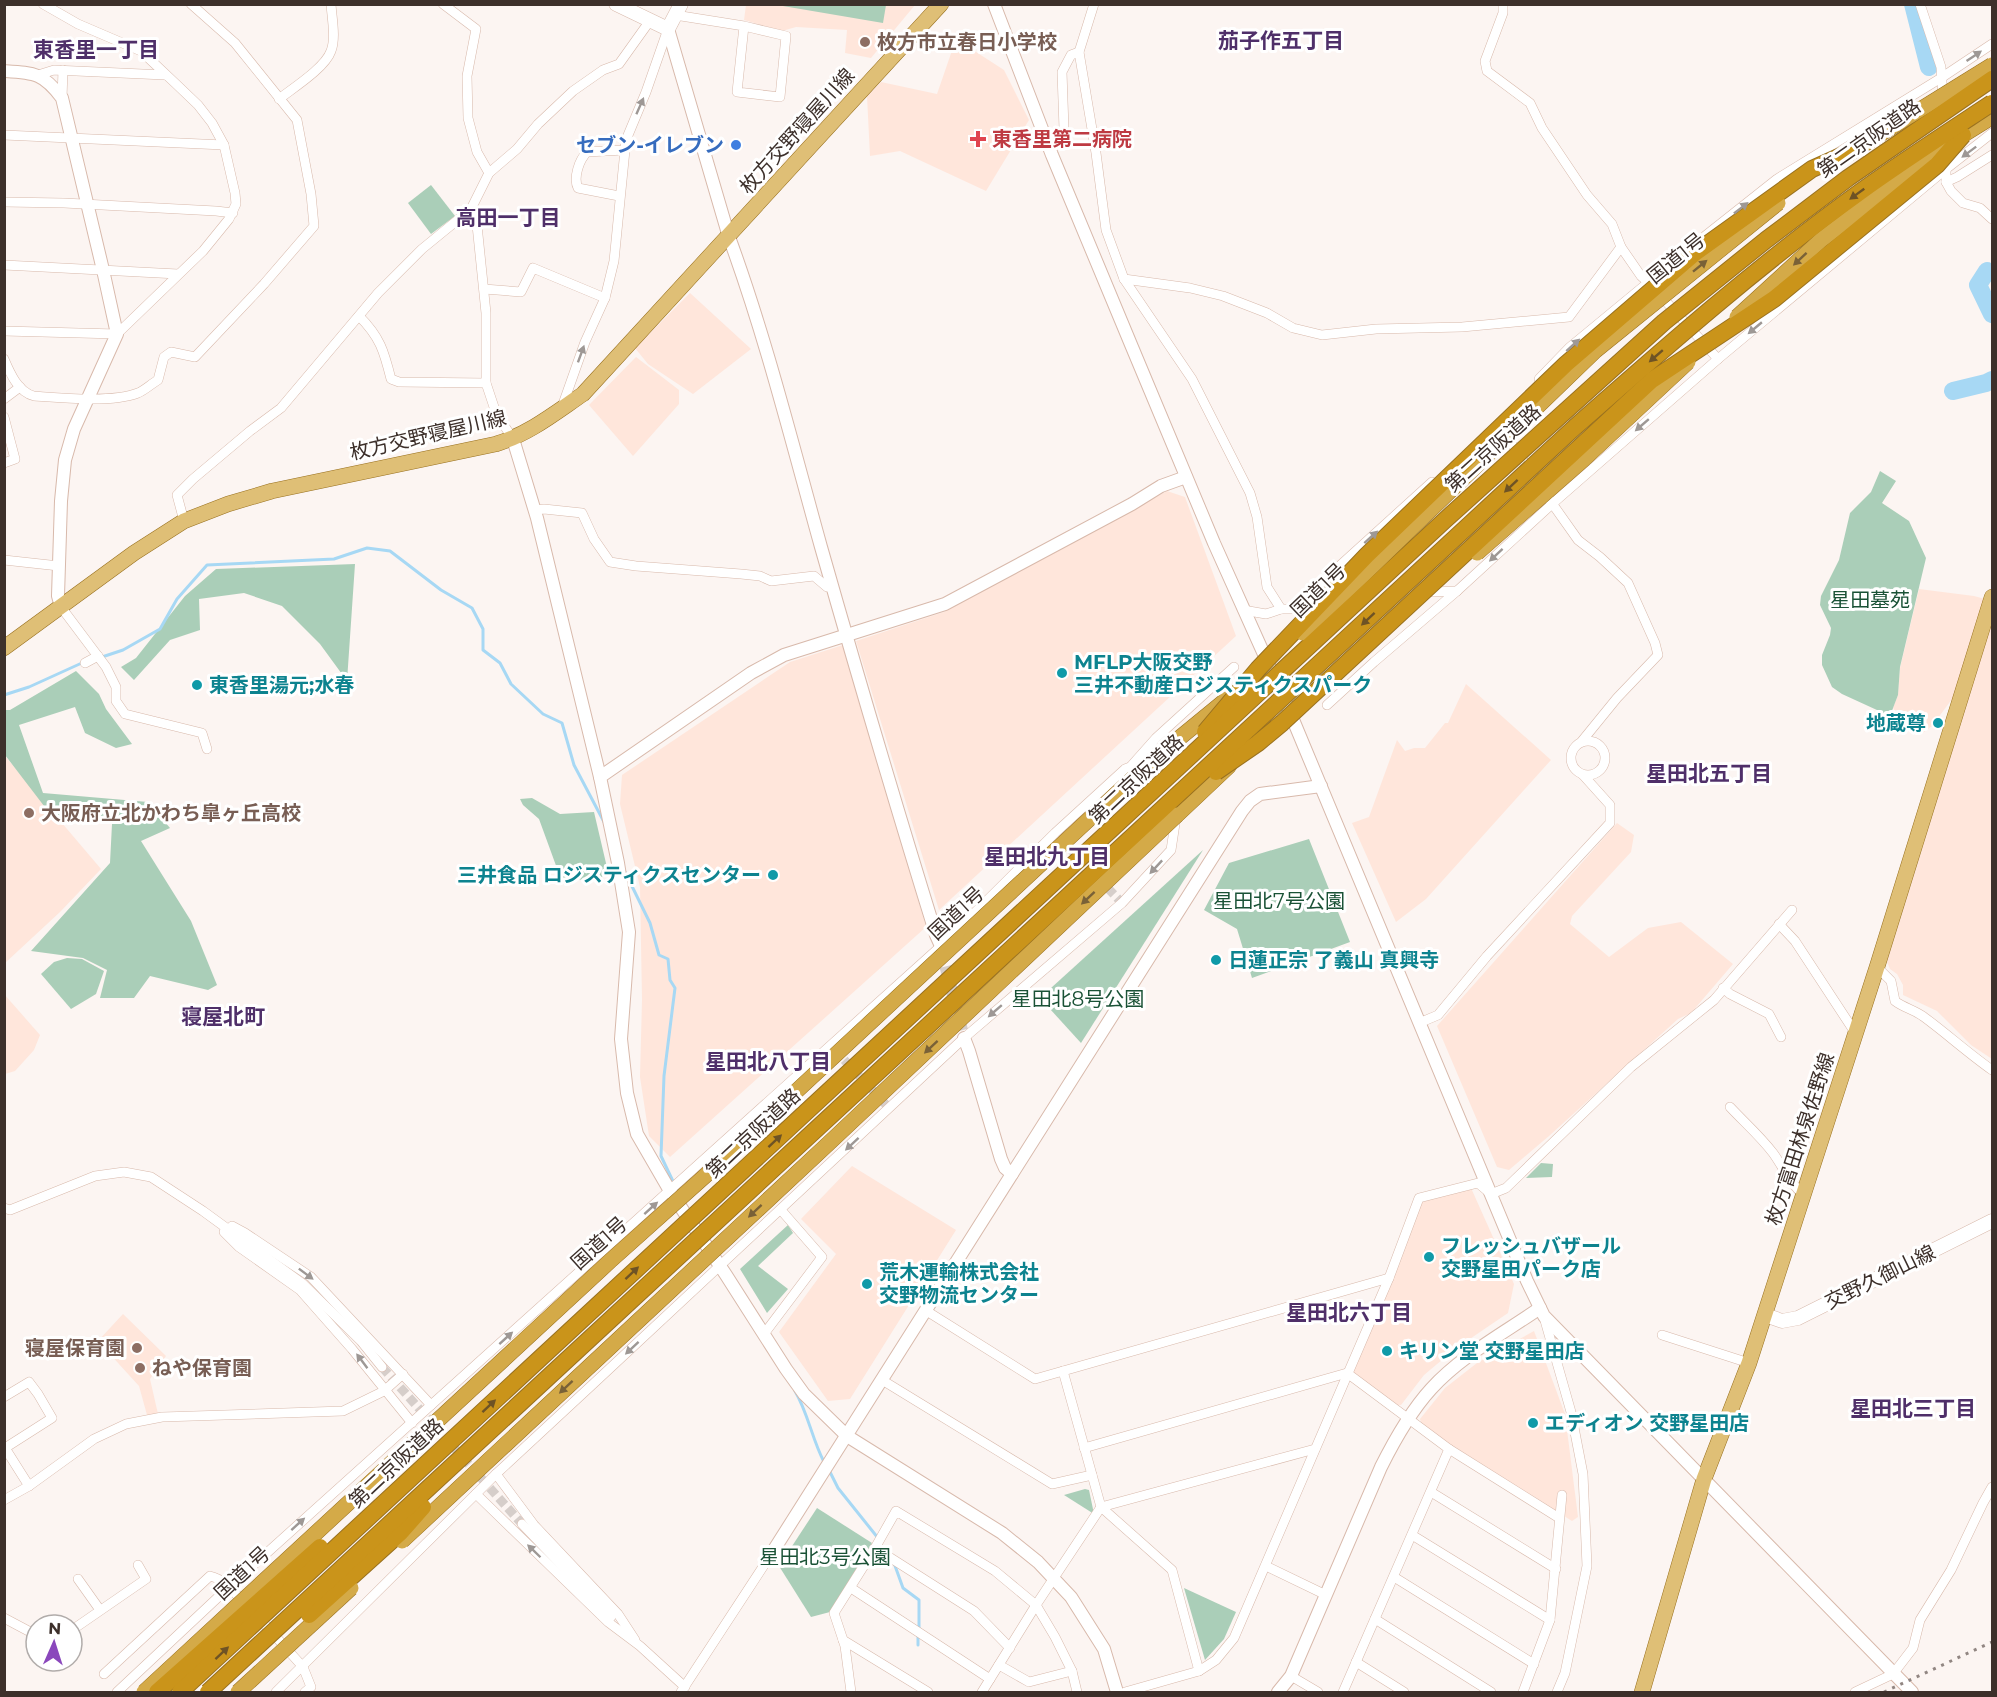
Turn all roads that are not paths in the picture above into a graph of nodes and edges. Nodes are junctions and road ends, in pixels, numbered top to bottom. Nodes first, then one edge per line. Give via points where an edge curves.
1 (43, 4) edge
2 (191, 4) edge
3 (331, 4) edge
4 (443, 4) edge
5 (616, 4) edge
6 (941, 4) edge
7 (994, 4) edge
8 (1094, 4) edge
9 (1503, 4) edge
10 (1920, 4) edge
11 (678, 10) edge
12 (650, 22) junction
13 (744, 26) junction
14 (668, 29) junction
15 (1992, 44) edge
16 (1079, 52) junction
17 (1992, 65) edge
18 (63, 70) junction
19 (4, 71) edge
20 (38, 75) junction
21 (165, 75) junction
22 (1941, 78) junction
23 (1992, 79) edge
24 (62, 98) junction
25 (279, 99) junction
26 (1992, 103) edge
27 (1992, 117) edge
28 (1992, 133) edge
29 (4, 135) edge
30 (1963, 135) junction
31 (72, 138) junction
32 (224, 145) junction
33 (624, 150) junction
34 (1050, 150) junction
35 (1850, 152) junction
36 (1992, 155) edge
37 (1946, 170) junction
38 (489, 173) junction
39 (1946, 182) junction
40 (619, 196) junction
41 (4, 202) edge
42 (86, 204) junction
43 (471, 209) junction
44 (233, 213) junction
45 (1992, 219) edge
46 (729, 237) junction
47 (1621, 247) junction
48 (4, 265) edge
49 (104, 270) junction
50 (177, 274) junction
51 (1124, 279) junction
52 (1648, 282) junction
53 (484, 290) junction
54 (605, 298) junction
55 (359, 316) junction
56 (4, 331) edge
57 (117, 334) junction
58 (4, 359) edge
59 (1718, 359) junction
60 (486, 383) junction
61 (20, 387) junction
62 (4, 399) edge
63 (88, 399) junction
64 (561, 409) junction
65 (4, 417) edge
66 (1497, 422) junction
67 (513, 439) junction
68 (4, 463) edge
69 (1186, 477) junction
70 (1552, 504) junction
71 (535, 510) junction
72 (184, 520) junction
73 (4, 560) edge
74 (59, 566) junction
75 (832, 585) junction
76 (1457, 591) junction
77 (1433, 592) junction
78 (1992, 597) edge
79 (62, 607) junction
80 (1281, 609) junction
81 (1243, 610) junction
82 (847, 635) junction
83 (4, 648) edge
84 (98, 656) junction
85 (85, 663) dead end
86 (1269, 663) junction
87 (1234, 667) dead end
88 (1327, 705) dead end
89 (1289, 710) junction
90 (1582, 741) junction
91 (207, 749) dead end
92 (1155, 758) junction
93 (1131, 765) junction
94 (1583, 775) junction
95 (600, 777) junction
96 (1321, 786) junction
97 (1154, 791) junction
98 (1173, 810) junction
99 (1792, 910) dead end
100 (1779, 924) junction
101 (941, 946) junction
102 (1877, 967) junction
103 (1723, 988) junction
104 (1419, 1023) junction
105 (1856, 1034) junction
106 (1781, 1036) dead end
107 (964, 1038) junction
108 (1992, 1070) edge
109 (1730, 1107) dead end
110 (1012, 1174) junction
111 (670, 1191) junction
112 (776, 1192) junction
113 (1491, 1194) junction
114 (798, 1195) junction
115 (1804, 1195) junction
116 (4, 1208) edge
117 (781, 1210) junction
118 (203, 1211) junction
119 (1992, 1221) edge
120 (720, 1266) junction
121 (1389, 1278) junction
122 (925, 1310) junction
123 (1542, 1312) junction
124 (1765, 1315) junction
125 (642, 1317) junction
126 (764, 1334) junction
127 (1662, 1335) dead end
128 (1749, 1363) junction
129 (382, 1367) tunnel mouth
130 (1063, 1371) junction
131 (1347, 1373) junction
132 (403, 1374) junction
133 (882, 1380) junction
134 (592, 1384) junction
135 (384, 1391) junction
136 (4, 1397) edge
137 (431, 1405) junction
138 (1407, 1420) junction
139 (412, 1423) junction
140 (465, 1428) junction
141 (847, 1436) junction
142 (481, 1441) junction
143 (1084, 1448) junction
144 (1315, 1449) junction
145 (1449, 1449) junction
146 (496, 1474) junction
147 (1092, 1474) junction
148 (1704, 1479) junction
149 (29, 1486) junction
150 (1992, 1487) edge
151 (1431, 1492) junction
152 (476, 1494) junction
153 (1562, 1495) dead end
154 (4, 1500) edge
155 (1101, 1507) junction
156 (1559, 1518) junction
157 (522, 1524) tunnel mouth
158 (1412, 1535) junction
159 (875, 1548) junction
160 (770, 1556) joint
161 (138, 1566) dead end
162 (1266, 1566) junction
163 (1556, 1569) junction
164 (1394, 1577) junction
165 (78, 1579) dead end
166 (1054, 1579) junction
167 (229, 1587) junction
168 (851, 1588) junction
169 (1326, 1595) junction
170 (1036, 1605) junction
171 (100, 1610) junction
172 (4, 1618) edge
173 (1375, 1620) junction
174 (1550, 1620) junction
175 (84, 1621) edge
176 (24, 1629) edge
177 (843, 1640) junction
178 (640, 1647) junction
179 (1010, 1648) junction
180 (1356, 1662) junction
181 (999, 1665) junction
182 (1534, 1665) junction
183 (303, 1667) junction
184 (1072, 1671) junction
185 (1199, 1671) junction
186 (104, 1674) dead end
187 (1893, 1674) junction
188 (1291, 1676) junction
189 (990, 1679) junction
190 (683, 1690) edge
191 (1910, 1691) edge
192 (117, 1692) edge
193 (144, 1692) edge
194 (157, 1692) edge
195 (180, 1692) edge
196 (208, 1692) edge
197 (225, 1692) edge
198 (238, 1692) edge
199 (276, 1692) edge
200 (305, 1692) edge
201 (851, 1692) edge
202 (928, 1692) edge
203 (982, 1692) edge
204 (1077, 1692) edge
205 (1118, 1692) edge
206 (1125, 1692) edge
207 (1278, 1692) edge
208 (1318, 1692) edge
209 (1343, 1692) edge
210 (1404, 1692) edge
211 (1491, 1692) edge
212 (1523, 1692) edge
213 (1557, 1692) edge
214 (1642, 1692) edge
215 (1855, 1692) edge

1 - 21 street via 141,51
2 - 25 street via 235,43
3 - 25 street via 332,51
4 - 38 street via 476,29 467,75 468,118 477,152
5 - 12 main road
6 - 46 main road, 枚方交野寝屋川線
7 - 34 street
8 - 16 street
9 - 47 street via 1503,14 1485,61 1487,71 1530,103 1587,195 1612,224
10 - 22 street via 1941,67
11 - 13 street
11 - 14 main road
12 - 14 main road
12 - 38 street via 619,64 573,91
13 - 13 street via 786,36 780,97 737,92
33 -> 14 street
14 - 46 street
22 -> 15 street
16 - 34 street via 1071,55 1062,72 1064,129
16 - 51 street via 1106,230
17 - 35 highway, 国道1号, bridge
18 - 20 street
18 - 21 street
18 - 24 street
19 - 20 street
20 - 24 street
21 - 32 street via 198,105
22 - 37 street
52 -> 22 street via 1777,179
23 - 97 highway, 第二京阪道路, bridge via 1848,178 1664,322
24 - 31 street
25 - 63 street via 297,120 314,226 195,357 171,352 164,357 158,380 139,392
26 -> 98 highway, 第二京阪道路, bridge via 1860,192 1675,338 1558,442
27 - 30 highway
28 -> 37 street
29 - 31 street
30 -> 77 highway, bridge via 1821,240
30 - 98 highway, bridge via 1937,165 1774,298 1652,380 1274,730
31 - 32 street
31 - 42 street
32 - 44 street via 235,193
33 - 40 street
33 - 40 street via 587,152 581,158 576,183 578,188
34 - 69 street
86 -> 35 highway, 国道1号, bridge via 1595,351 1773,206
35 - 97 highway, bridge via 1812,169 1695,253 1566,364 1367,555 1258,669
36 - 39 street
37 - 39 street
37 -> 59 street
38 - 43 street
39 - 45 street via 1963,203 1980,208
40 - 54 street via 614,261
41 - 42 street
42 - 44 street
42 - 49 street
43 - 53 street via 477,225
43 - 55 street via 422,249
44 - 50 street via 203,251
46 - 64 main road, 枚方交野寝屋川線 via 584,394
46 - 75 street via 771,366
47 - 51 street via 1569,317 1462,327 1322,335 1293,328 1267,313 1223,297
47 - 52 street
48 - 49 street
49 - 50 street
49 - 57 street
50 - 57 street
51 - 80 street via 1192,379 1250,493 1267,587
52 - 59 street
66 -> 52 street via 1570,347
53 - 54 street via 521,292 533,268
53 - 60 street
64 -> 54 street
55 - 60 street via 374,331 391,379
55 - 72 street via 281,408 177,495
56 - 57 street
57 - 63 street
58 - 61 street
59 -> 70 street
60 - 67 street via 496,413
61 - 62 street
61 - 63 street via 28,395
63 - 74 street via 65,460
64 - 67 main road, 枚方交野寝屋川線
65 - 68 street via 15,459
66 - 70 street
80 -> 66 street via 1292,609
67 - 71 street
67 - 72 main road, 枚方交野寝屋川線 via 272,491
69 - 81 street
69 - 82 street via 1161,486 945,604
70 -> 76 street
70 - 90 street via 1578,540 1628,583 1658,655
71 - 75 street via 582,513 610,562 760,576 771,581 814,576 827,587
71 - 95 street
72 - 79 main road, 枚方交野寝屋川線
73 - 74 street
74 - 79 street via 58,596
75 - 82 street
76 - 77 street
76 - 88 street
77 - 89 highway, bridge
78 - 102 main road, 枚方富田林泉佐野線
79 - 83 main road, 枚方交野寝屋川線
79 - 84 street
80 - 81 street via 1266,614
81 - 86 street
82 - 95 street via 784,655 752,673
82 - 101 street
84 - 85 street
84 - 91 street via 116,687 116,701 125,714 202,733
86 - 89 street
86 - 92 highway, 国道1号
87 - 93 street
89 - 96 street
89 - 98 highway
90 - 94 street via 1573,747 1570,758 1574,769
90 - 94 street via 1599,744 1605,755 1599,771
92 - 93 street
92 - 193 highway, 国道1号, bridge
93 - 101 street via 1055,833
94 - 104 street via 1610,805 1610,823 1438,1015
95 - 111 street via 629,932 621,1039 627,1093 637,1134
96 - 104 street
96 - 110 street via 1260,794 1250,801
140 -> 97 highway, 第二京阪道路, bridge
98 -> 107 street via 1171,850 1129,895
98 -> 112 highway, bridge
98 - 142 highway, 第二京阪道路, bridge
99 - 100 street
100 - 103 street
100 - 105 street via 1795,941
101 - 111 street
102 - 105 main road, 枚方富田林泉佐野線
102 - 108 street via 1891,981 1895,1001 1922,1015
103 - 106 street via 1769,1014
103 - 113 street via 1705,1008 1631,1067 1506,1188
104 - 113 street
105 - 115 main road, 枚方富田林泉佐野線
107 - 110 street via 1001,1159
107 -> 114 street
109 - 115 street via 1771,1150 1793,1186
110 - 122 street
111 - 120 street
137 -> 111 street
112 - 114 street
112 -> 125 highway, bridge
113 - 121 street via 1478,1183 1419,1198
113 - 123 street
114 - 117 street
115 - 124 main road, 枚方富田林泉佐野線
116 - 118 street via 10,1210 94,1176 124,1172 151,1177
117 - 120 street
117 - 126 street via 822,1257
118 - 129 street via 303,1284
118 -> 132 street via 245,1233 311,1277
135 -> 118 street via 300,1290 239,1247
119 - 124 main road, 交野久御山線 via 1798,1318 1782,1321
120 - 126 street
120 -> 134 street
121 - 130 street
121 - 131 street
122 - 130 street via 1035,1379
122 - 133 street
123 - 138 street via 1452,1369
123 - 148 street
123 - 213 street via 1571,1412 1583,1474 1587,1566 1565,1672
124 - 128 main road, 枚方富田林泉佐野線
125 - 134 street via 604,1358
125 -> 198 highway, bridge
126 - 141 street via 804,1394
127 - 128 street
128 - 148 main road, 枚方富田林泉佐野線
130 - 143 street
131 - 138 street
131 - 143 street
131 - 144 street
132 - 135 street
132 - 137 street
133 - 141 street
133 - 147 street via 1052,1484
134 - 146 street
135 - 139 street
135 - 149 street via 343,1411 162,1417 126,1424 94,1439
136 - 149 street via 29,1382 52,1418 5,1448
137 - 139 street
138 - 145 street
138 - 169 street via 1381,1467
167 -> 139 street
140 - 194 highway, bridge via 351,1519
195 -> 140 highway, 第二京阪道路, bridge
141 - 160 street
141 - 166 street via 1002,1533
142 - 196 highway, 第二京阪道路, bridge
142 - 197 highway, bridge via 401,1532
143 - 147 street
144 - 155 street
144 - 162 street
145 - 151 street
145 - 156 street
146 - 152 street
146 - 178 street via 534,1525 618,1614
147 - 155 street
148 - 187 street
148 - 214 main road, 枚方富田林泉佐野線
149 - 154 street
150 - 187 street via 1951,1570 1920,1620 1913,1648
151 - 158 street
151 - 163 street
178 -> 152 street via 608,1622
152 - 183 street
153 - 156 street
155 - 166 street
155 - 185 street via 1172,1570
156 - 163 street
157 - 178 street
158 - 164 street
158 - 174 street
159 - 168 street
159 - 170 street via 896,1511 995,1571
159 - 179 street via 974,1611
160 - 190 street
161 - 171 street via 146,1579
162 - 169 street
162 - 185 street via 1234,1638
163 - 174 street
164 - 173 street
164 - 182 street
165 - 171 street
166 - 170 street
166 - 205 street via 1071,1597 1104,1649
167 - 183 street
167 - 186 street via 220,1578 210,1576
167 - 192 street
168 - 177 street via 834,1613
168 - 189 street
169 - 188 street
170 - 179 street
170 - 184 street
171 - 175 street
172 - 176 street
173 - 180 street
173 - 211 street
174 - 182 street
177 - 201 street
177 - 202 street
178 - 190 street
179 - 181 street
180 - 209 street
180 - 210 street
181 - 184 street via 1029,1682
181 - 189 street
182 - 212 street
183 - 199 street
183 - 200 street via 311,1687
184 - 204 street
185 - 206 street
187 - 191 street
187 - 215 street
188 - 207 street
188 - 208 street
189 - 203 street

